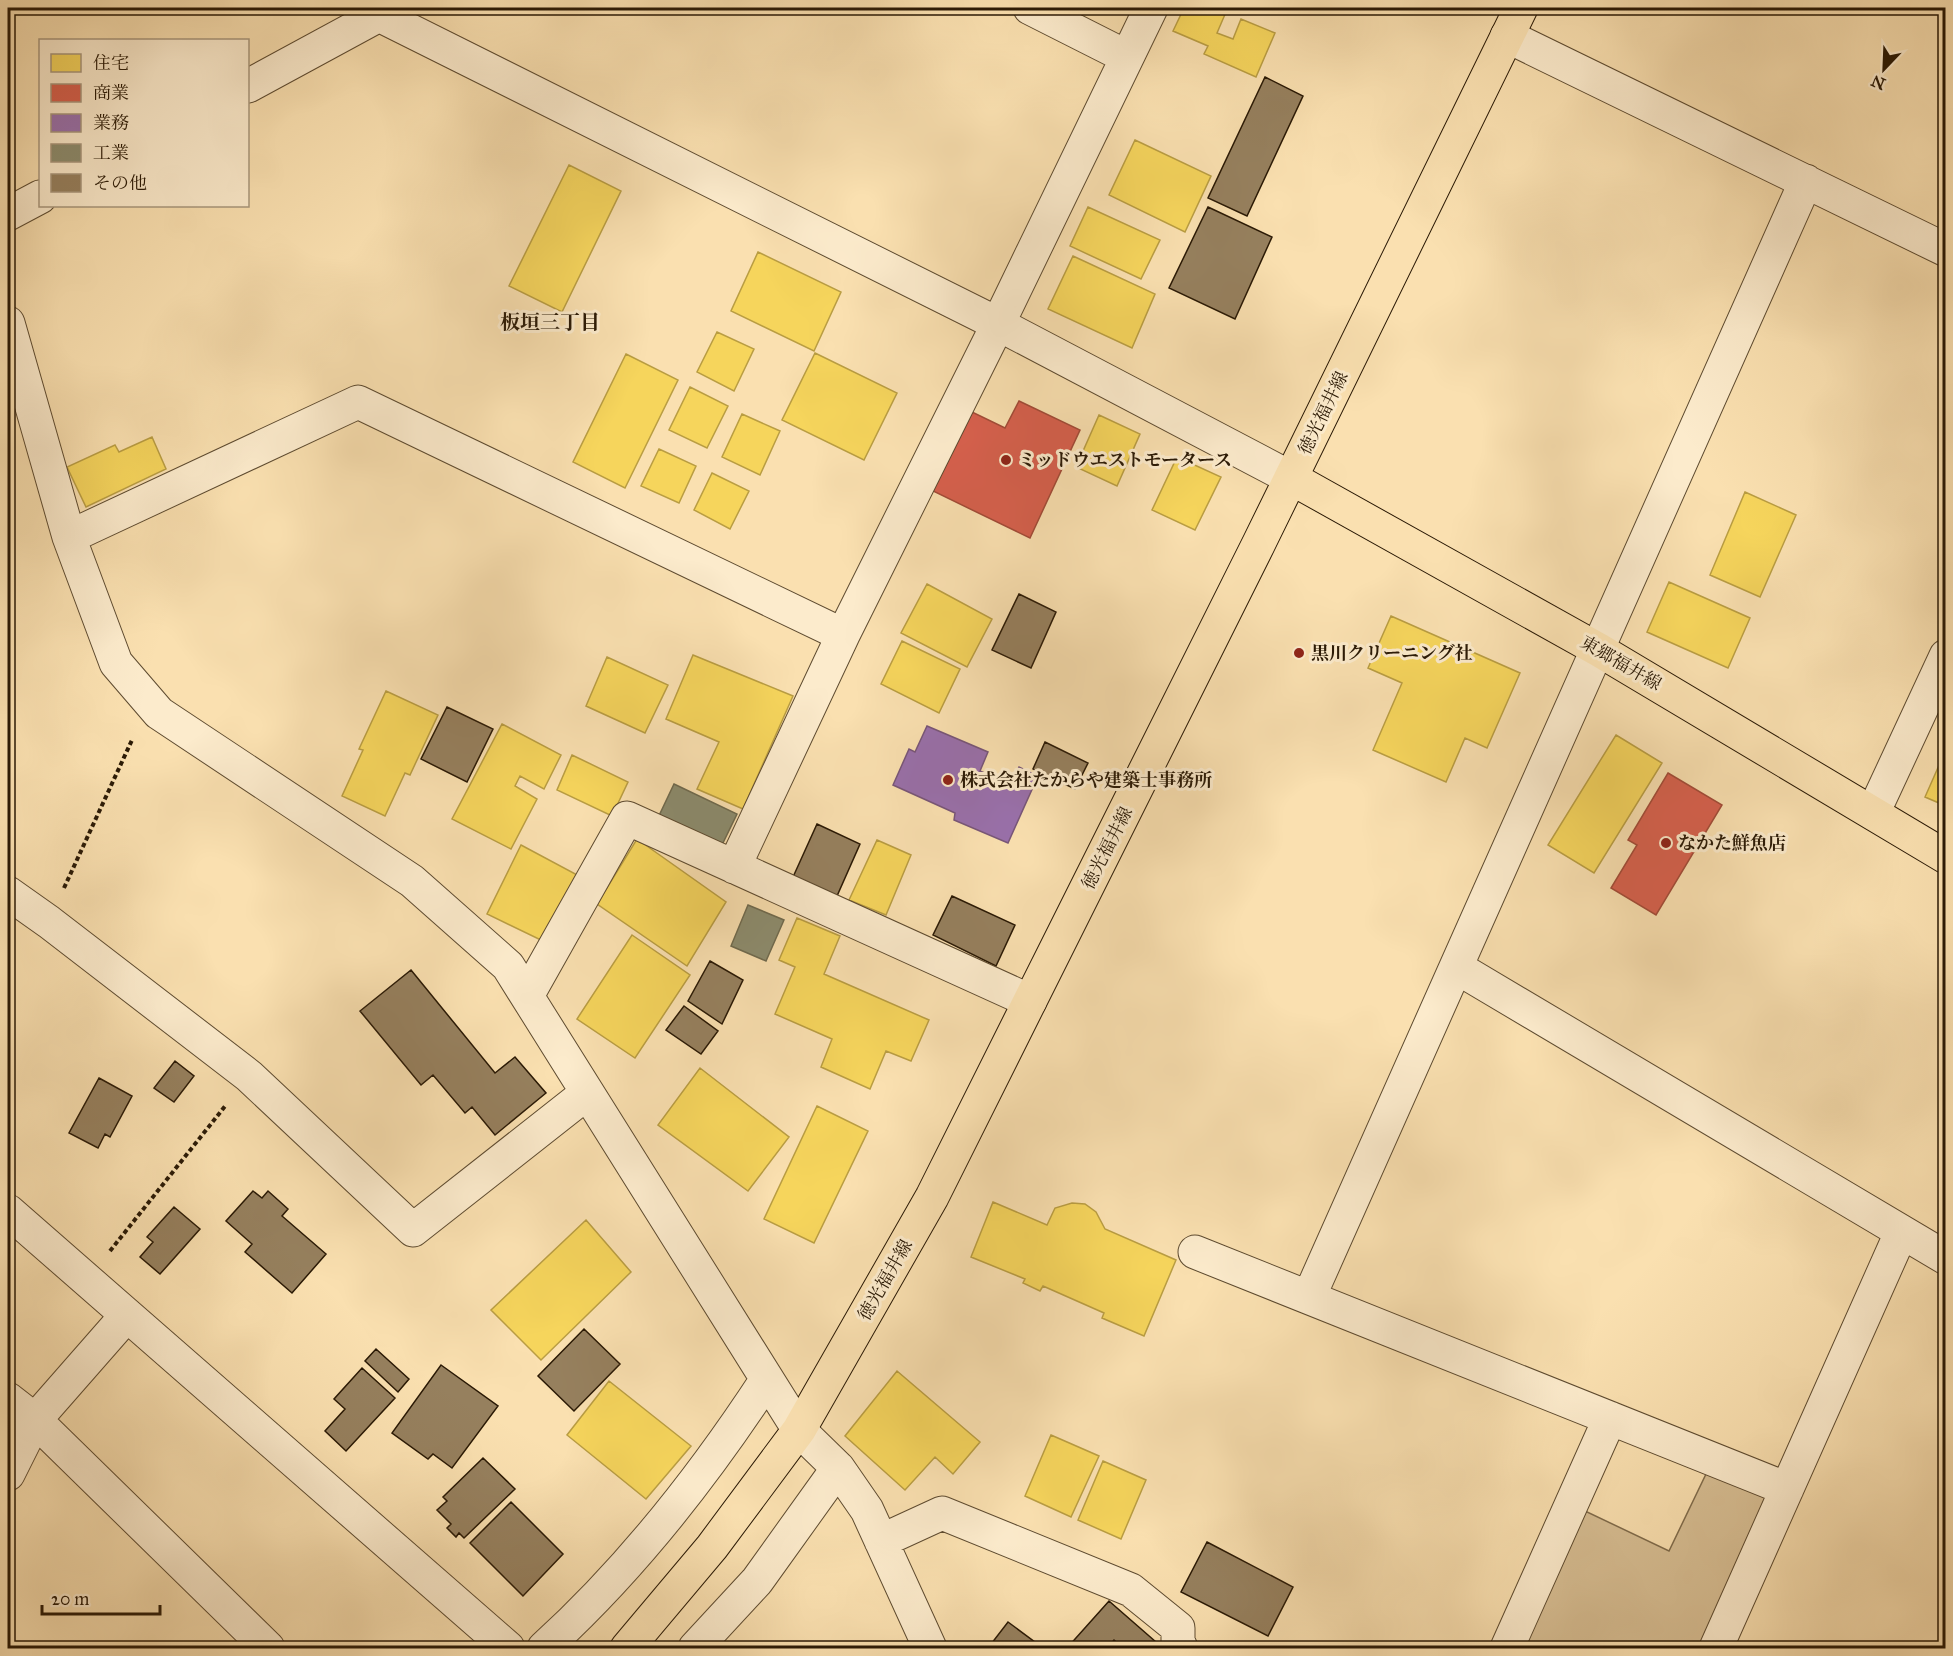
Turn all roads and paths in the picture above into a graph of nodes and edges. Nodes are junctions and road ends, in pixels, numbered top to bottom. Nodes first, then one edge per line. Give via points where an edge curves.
1 (1030, 8) edge
2 (1151, 8) edge
3 (377, 11) edge
4 (1514, 22) edge
5 (1127, 57) junction
6 (249, 85) edge
7 (1806, 182) junction
8 (39, 198) edge
9 (8, 214) edge
10 (1946, 250) edge
11 (8, 323) edge
12 (998, 324) junction
13 (1292, 478) junction
14 (69, 537) junction
15 (843, 635) junction
16 (1599, 650) junction
17 (1946, 656) edge
18 (135, 734) dead end
19 (1873, 813) junction
20 (1946, 856) edge
21 (734, 867) junction
22 (8, 893) edge
23 (49, 922) junction
24 (1456, 967) junction
25 (527, 996) junction
26 (1030, 1001) junction
27 (249, 1076) junction
28 (587, 1093) junction
29 (8, 1211) edge
30 (1901, 1233) junction
31 (1195, 1252) dead end
32 (1946, 1258) edge
33 (87, 1280) junction
34 (1309, 1297) junction
35 (127, 1314) junction
36 (767, 1379) junction
37 (8, 1399) edge
38 (1610, 1418) junction
39 (35, 1420) junction
40 (799, 1431) junction
41 (838, 1468) junction
42 (8, 1474) edge
43 (1787, 1489) junction
44 (881, 1541) junction
45 (268, 1648) edge
46 (508, 1648) edge
47 (544, 1648) edge
48 (627, 1648) edge
49 (695, 1648) edge
50 (930, 1648) edge
51 (1181, 1648) edge
52 (1506, 1648) edge
53 (1716, 1648) edge

1 - 5 street
2 - 5 street
3 - 6 street
3 - 12 street
4 - 7 street
4 - 13 main road, 徳光福井線
5 - 12 street
7 - 10 street
7 - 16 street
8 - 9 street
11 - 14 street
12 - 13 street
12 - 15 street
13 - 16 main road, 東郷福井線
13 - 26 main road, 徳光福井線
14 - 15 street via 358,402
14 - 25 street via 116,663 159,713 412,881 508,966
15 - 21 street
16 - 19 main road, 東郷福井線
16 - 24 street
17 - 19 street
18 - 23 path
19 - 20 main road, 東郷福井線
21 - 25 street via 627,818
21 - 26 street
22 - 23 street
23 - 27 street
24 - 30 street
24 - 34 street
25 - 28 street
26 - 40 main road, 徳光福井線 via 932,1197
27 - 28 street via 413,1230
27 - 33 path
28 - 36 street
29 - 33 street
30 - 32 street
30 - 43 street
31 - 34 street
33 - 35 street
34 - 38 street
35 - 39 street
35 - 46 street
36 - 40 street
36 - 47 street via 706,1468 645,1546 584,1612
37 - 39 street
38 - 43 street
38 - 52 street
39 - 42 street
39 - 45 street
40 - 41 street
40 - 48 main road, 徳光福井線 via 712,1547
41 - 44 street via 867,1510
41 - 49 street via 757,1581
43 - 53 street
44 - 50 street
44 - 51 street via 942,1513 1131,1590 1178,1628

